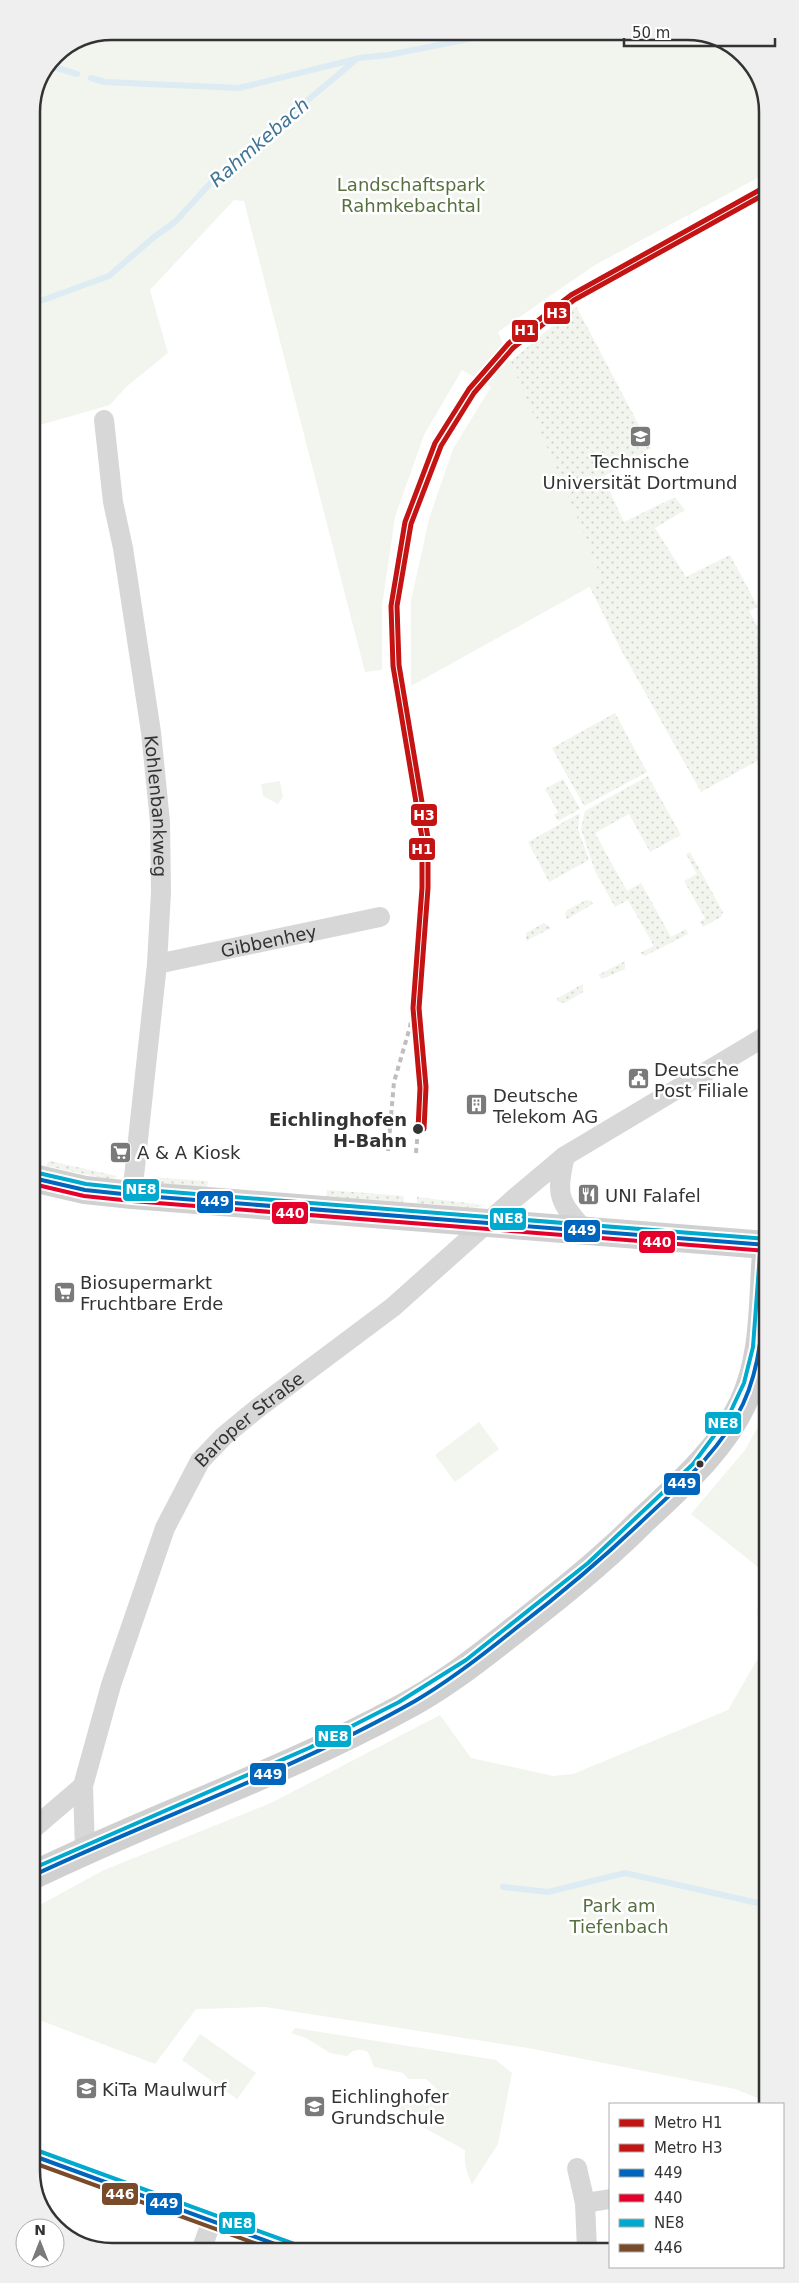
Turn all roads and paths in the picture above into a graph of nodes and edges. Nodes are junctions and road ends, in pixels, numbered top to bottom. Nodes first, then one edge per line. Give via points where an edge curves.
1 (104, 420) dead end
2 (380, 917) dead end
3 (157, 964) junction
4 (759, 1040) edge
5 (565, 1156) junction
6 (40, 1180) edge
7 (132, 1195) junction
8 (487, 1223) junction
9 (585, 1231) junction
10 (759, 1244) edge
11 (759, 1345) edge
12 (83, 1786) junction
13 (40, 1823) edge
14 (85, 1850) junction
15 (40, 1872) edge
16 (40, 2158) edge
17 (577, 2168) dead end
18 (609, 2199) edge
19 (585, 2203) junction
20 (212, 2220) junction
21 (204, 2243) edge
22 (274, 2243) edge
23 (588, 2243) edge

1 - 3 street, Kohlenbankweg via 113,502 151,732 160,822
2 - 3 street, Gibbenhey
3 - 7 street, Kohlenbankweg
4 - 5 street, Baroper Straße
5 - 8 street, Baroper Straße
5 - 9 street via 560,1177 561,1200
6 - 7 main road via 85,1190
7 - 8 main road
8 - 9 main road
8 - 12 street, Baroper Straße via 394,1307 224,1436 194,1469 162,1538 111,1685
9 - 10 main road
11 - 14 main road via 756,1368 743,1403 708,1456 600,1561 461,1671 404,1707 290,1764
12 - 13 street
12 - 14 street, Baroper Straße
14 - 15 main road
16 - 20 street
17 - 19 street
18 - 19 street
19 - 23 street
20 - 21 street
20 - 22 street

